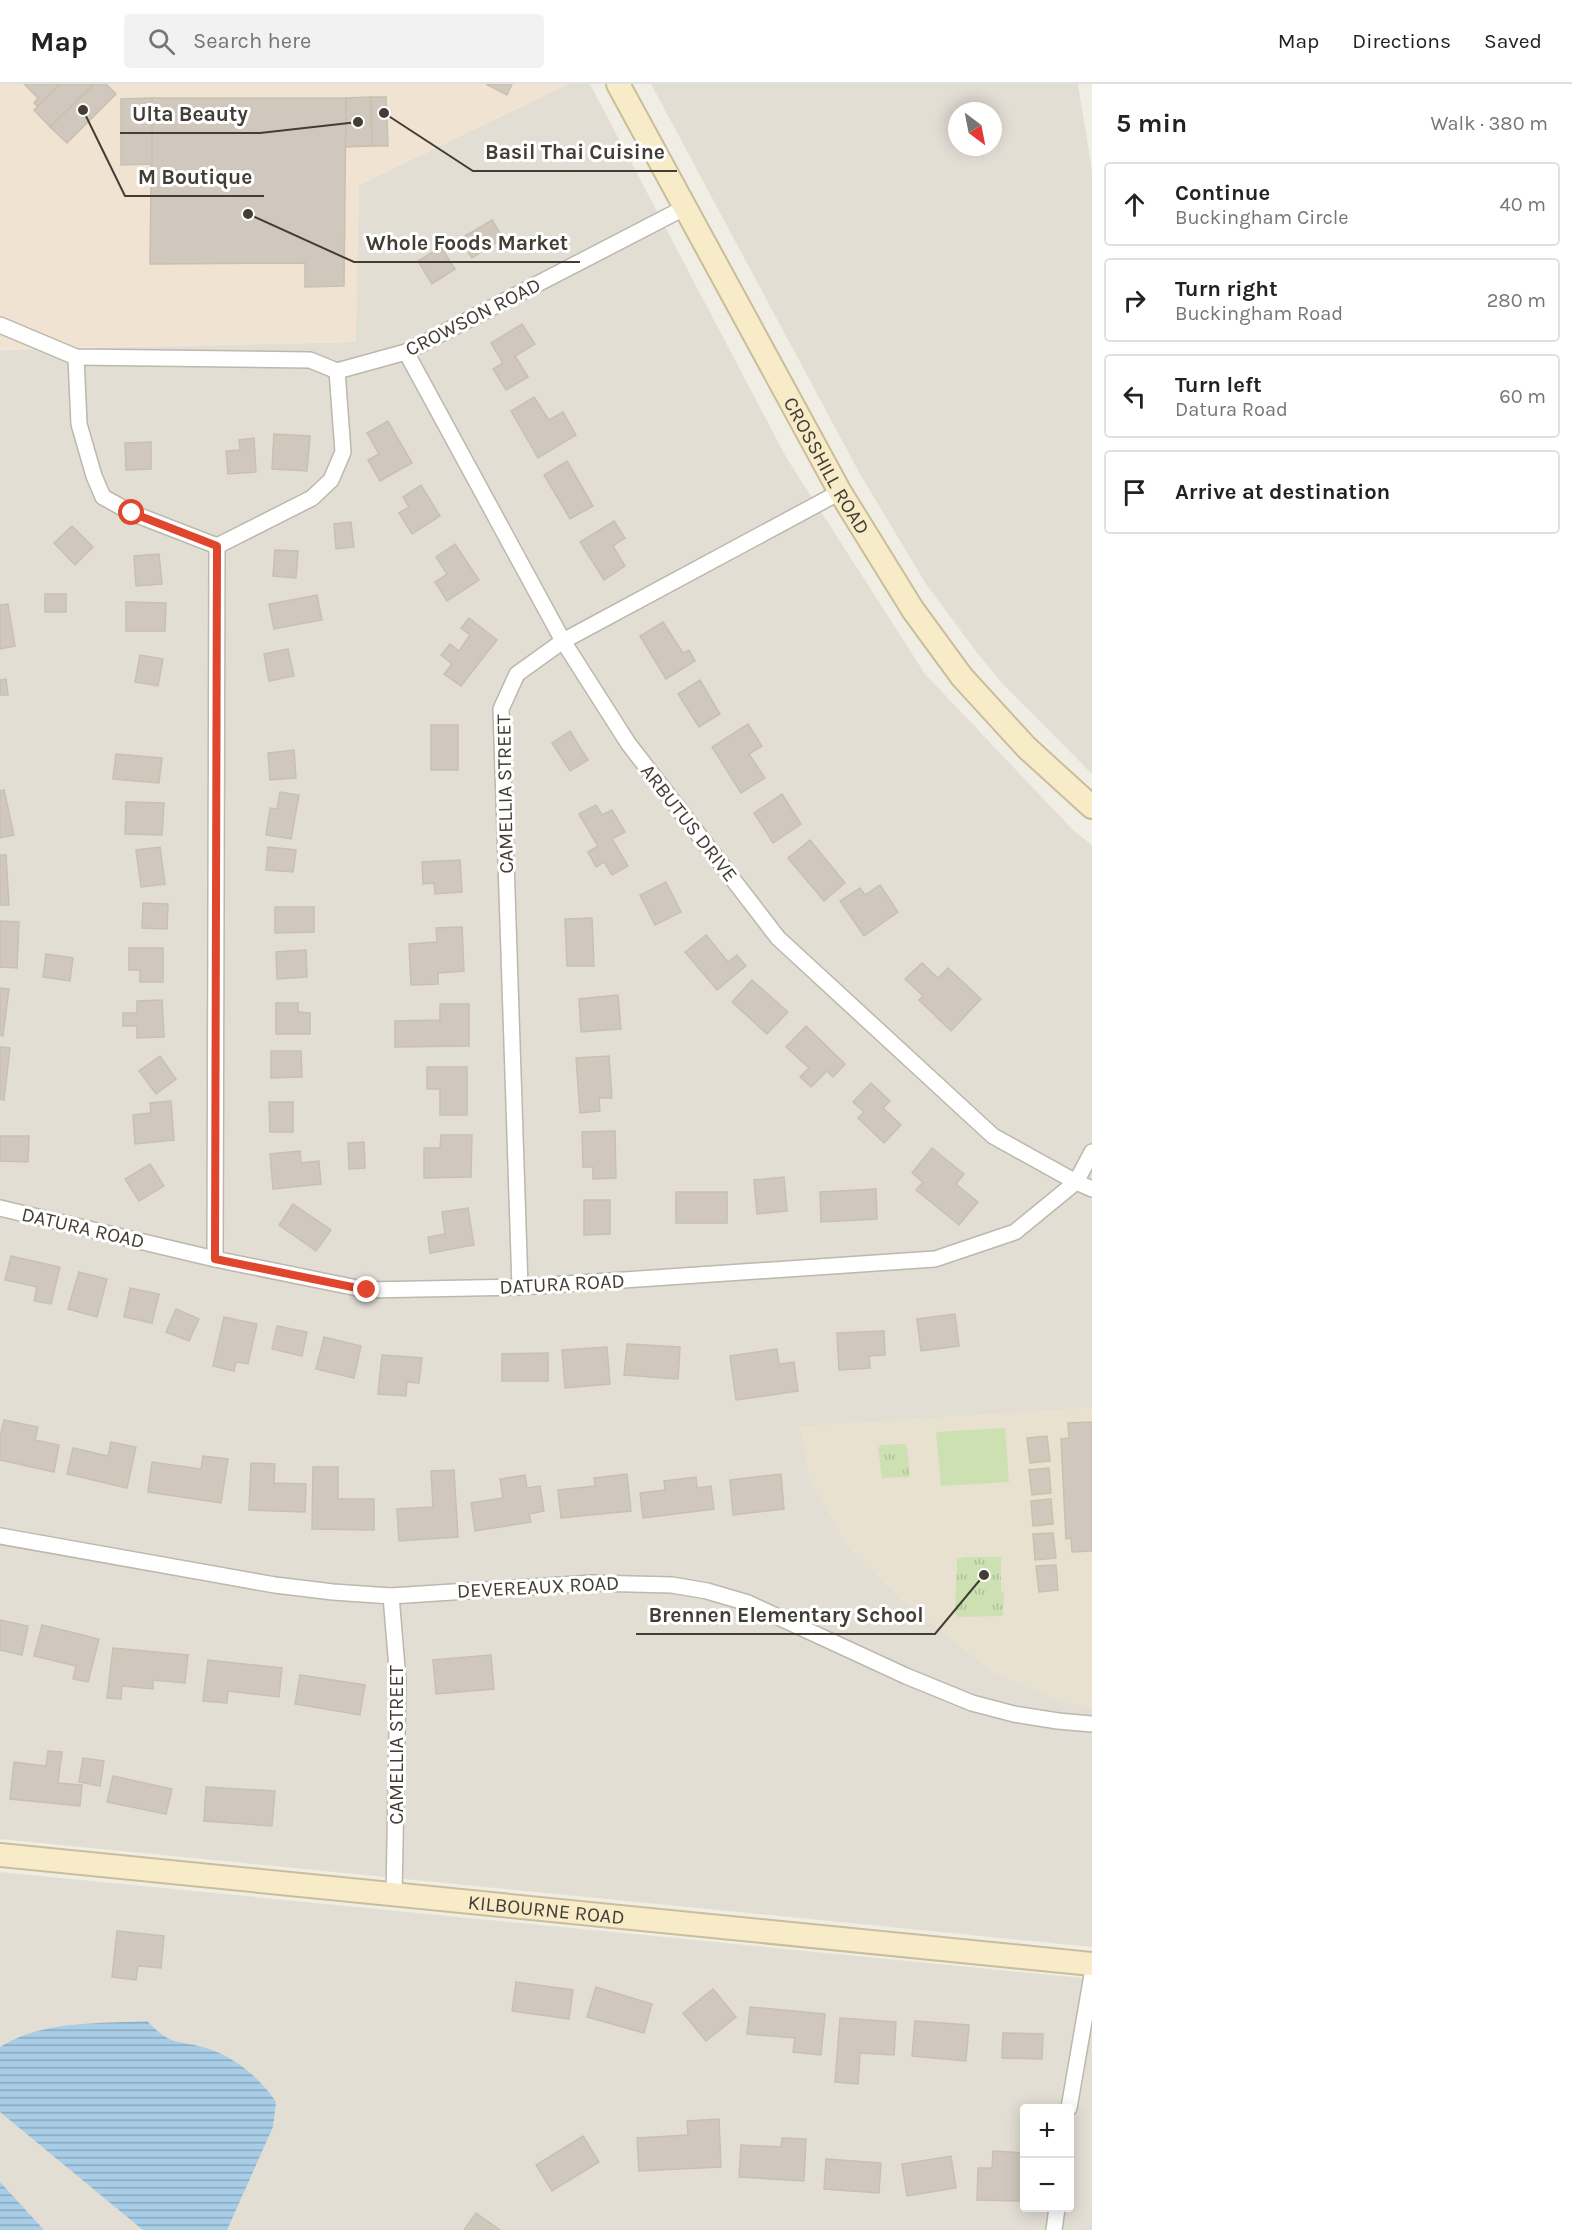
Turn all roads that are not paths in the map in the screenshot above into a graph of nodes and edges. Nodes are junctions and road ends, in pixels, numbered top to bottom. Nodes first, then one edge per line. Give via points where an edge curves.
1 (618, 84) edge
2 (686, 207) junction
3 (0, 326) edge
4 (406, 352) junction
5 (76, 357) junction
6 (337, 371) junction
7 (840, 492) junction
8 (217, 546) junction
9 (563, 641) junction
10 (1092, 807) edge
11 (1092, 1152) edge
12 (1076, 1182) junction
13 (1092, 1189) edge
14 (0, 1208) edge
15 (215, 1259) junction
16 (520, 1287) junction
17 (0, 1536) edge
18 (391, 1596) junction
19 (1092, 1724) edge
20 (0, 1855) edge
21 (394, 1895) junction
22 (1092, 1964) edge
23 (1092, 1975) edge
24 (1070, 2104) edge
25 (1056, 2212) edge
26 (1054, 2230) edge

1 - 2 street, CROSSHILL ROAD
2 - 4 street, CROWSON ROAD
2 - 7 street, CROSSHILL ROAD
3 - 5 street
4 - 6 street, CROWSON ROAD
4 - 9 street, ARBUTUS DRIVE
5 - 6 street via 310,360
5 - 8 street via 79,424 103,497 132,513
6 - 8 street via 342,452 331,480 312,498
7 - 9 street, CAMELLIA STREET
7 - 10 street, CROSSHILL ROAD via 913,610 962,677 1028,748
8 - 15 street
9 - 12 street, ARBUTUS DRIVE via 628,743 778,938 993,1136
9 - 16 street, CAMELLIA STREET via 517,674 501,709
11 - 12 street, DATURA ROAD
12 - 13 street, ARBUTUS DRIVE
12 - 16 street, DATURA ROAD via 1015,1232 935,1259
14 - 15 street, DATURA ROAD
15 - 16 street, DATURA ROAD via 367,1290
17 - 18 street, DEVEREAUX ROAD via 275,1585
18 - 19 street, DEVEREAUX ROAD via 591,1583 684,1587 748,1602 972,1703 1014,1714
18 - 21 street, CAMELLIA STREET via 398,1680
20 - 21 street, KILBOURNE ROAD
21 - 22 street, KILBOURNE ROAD
23 - 24 street
25 - 26 street

